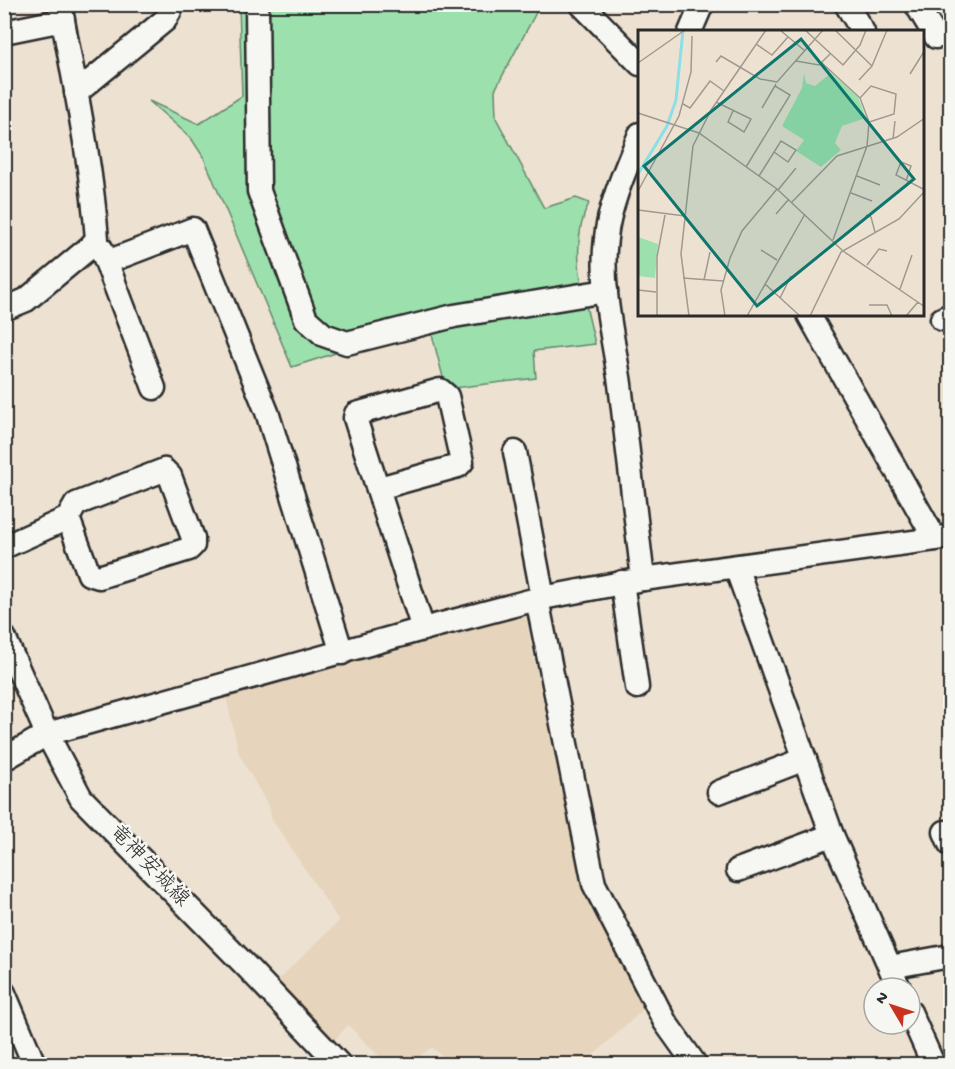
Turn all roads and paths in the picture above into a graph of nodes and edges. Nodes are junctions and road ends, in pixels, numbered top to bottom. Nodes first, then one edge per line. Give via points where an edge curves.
1 (170, 4) edge
2 (257, 4) edge
3 (581, 4) edge
4 (702, 4) edge
5 (846, 4) edge
6 (916, 4) edge
7 (61, 12) edge
8 (691, 30) edge
9 (862, 30) edge
10 (4, 32) edge
11 (937, 36) edge
12 (638, 62) edge
13 (76, 93) junction
14 (638, 139) edge
15 (97, 238) junction
16 (106, 262) junction
17 (606, 291) junction
18 (4, 309) edge
19 (810, 316) edge
20 (154, 388) dead end
21 (515, 452) dead end
22 (378, 488) junction
23 (68, 518) junction
24 (943, 538) edge
25 (4, 547) edge
26 (736, 567) junction
27 (633, 581) junction
28 (540, 598) junction
29 (423, 629) junction
30 (4, 637) edge
31 (342, 653) junction
32 (637, 687) dead end
33 (47, 734) junction
34 (4, 759) edge
35 (805, 759) junction
36 (719, 792) dead end
37 (832, 835) junction
38 (738, 870) dead end
39 (951, 956) edge
40 (890, 967) junction
41 (894, 976) edge
42 (4, 993) edge
43 (920, 1036) edge
44 (34, 1065) edge
45 (339, 1065) edge
46 (694, 1065) edge
47 (933, 1065) edge

1 - 13 street via 165,20
2 - 17 street via 259,190 306,319 324,335 347,343 454,316
3 - 12 street
4 - 8 street
5 - 9 street
6 - 11 street
7 - 10 street
7 - 13 street
13 - 15 street
14 - 17 street via 608,223
15 - 16 street
15 - 18 street via 26,300
16 - 20 street
16 - 31 street via 193,229 267,412
17 - 27 street via 619,382
19 - 24 street
21 - 28 street
22 - 22 street via 356,414 440,390 447,396 462,462
22 - 29 street
23 - 23 street via 76,504 164,470 170,476 193,545 99,577 89,574
23 - 25 street
24 - 26 street
26 - 27 street
26 - 35 street
27 - 28 street
27 - 32 street
28 - 29 street
28 - 46 street via 594,884 665,1022
29 - 31 street
30 - 33 street, 竜神安城線
31 - 33 street
33 - 34 street
33 - 45 street, 竜神安城線 via 81,798
35 - 36 street
35 - 37 street
37 - 38 street
37 - 40 street
39 - 40 street
40 - 41 street
42 - 44 street
43 - 47 street

